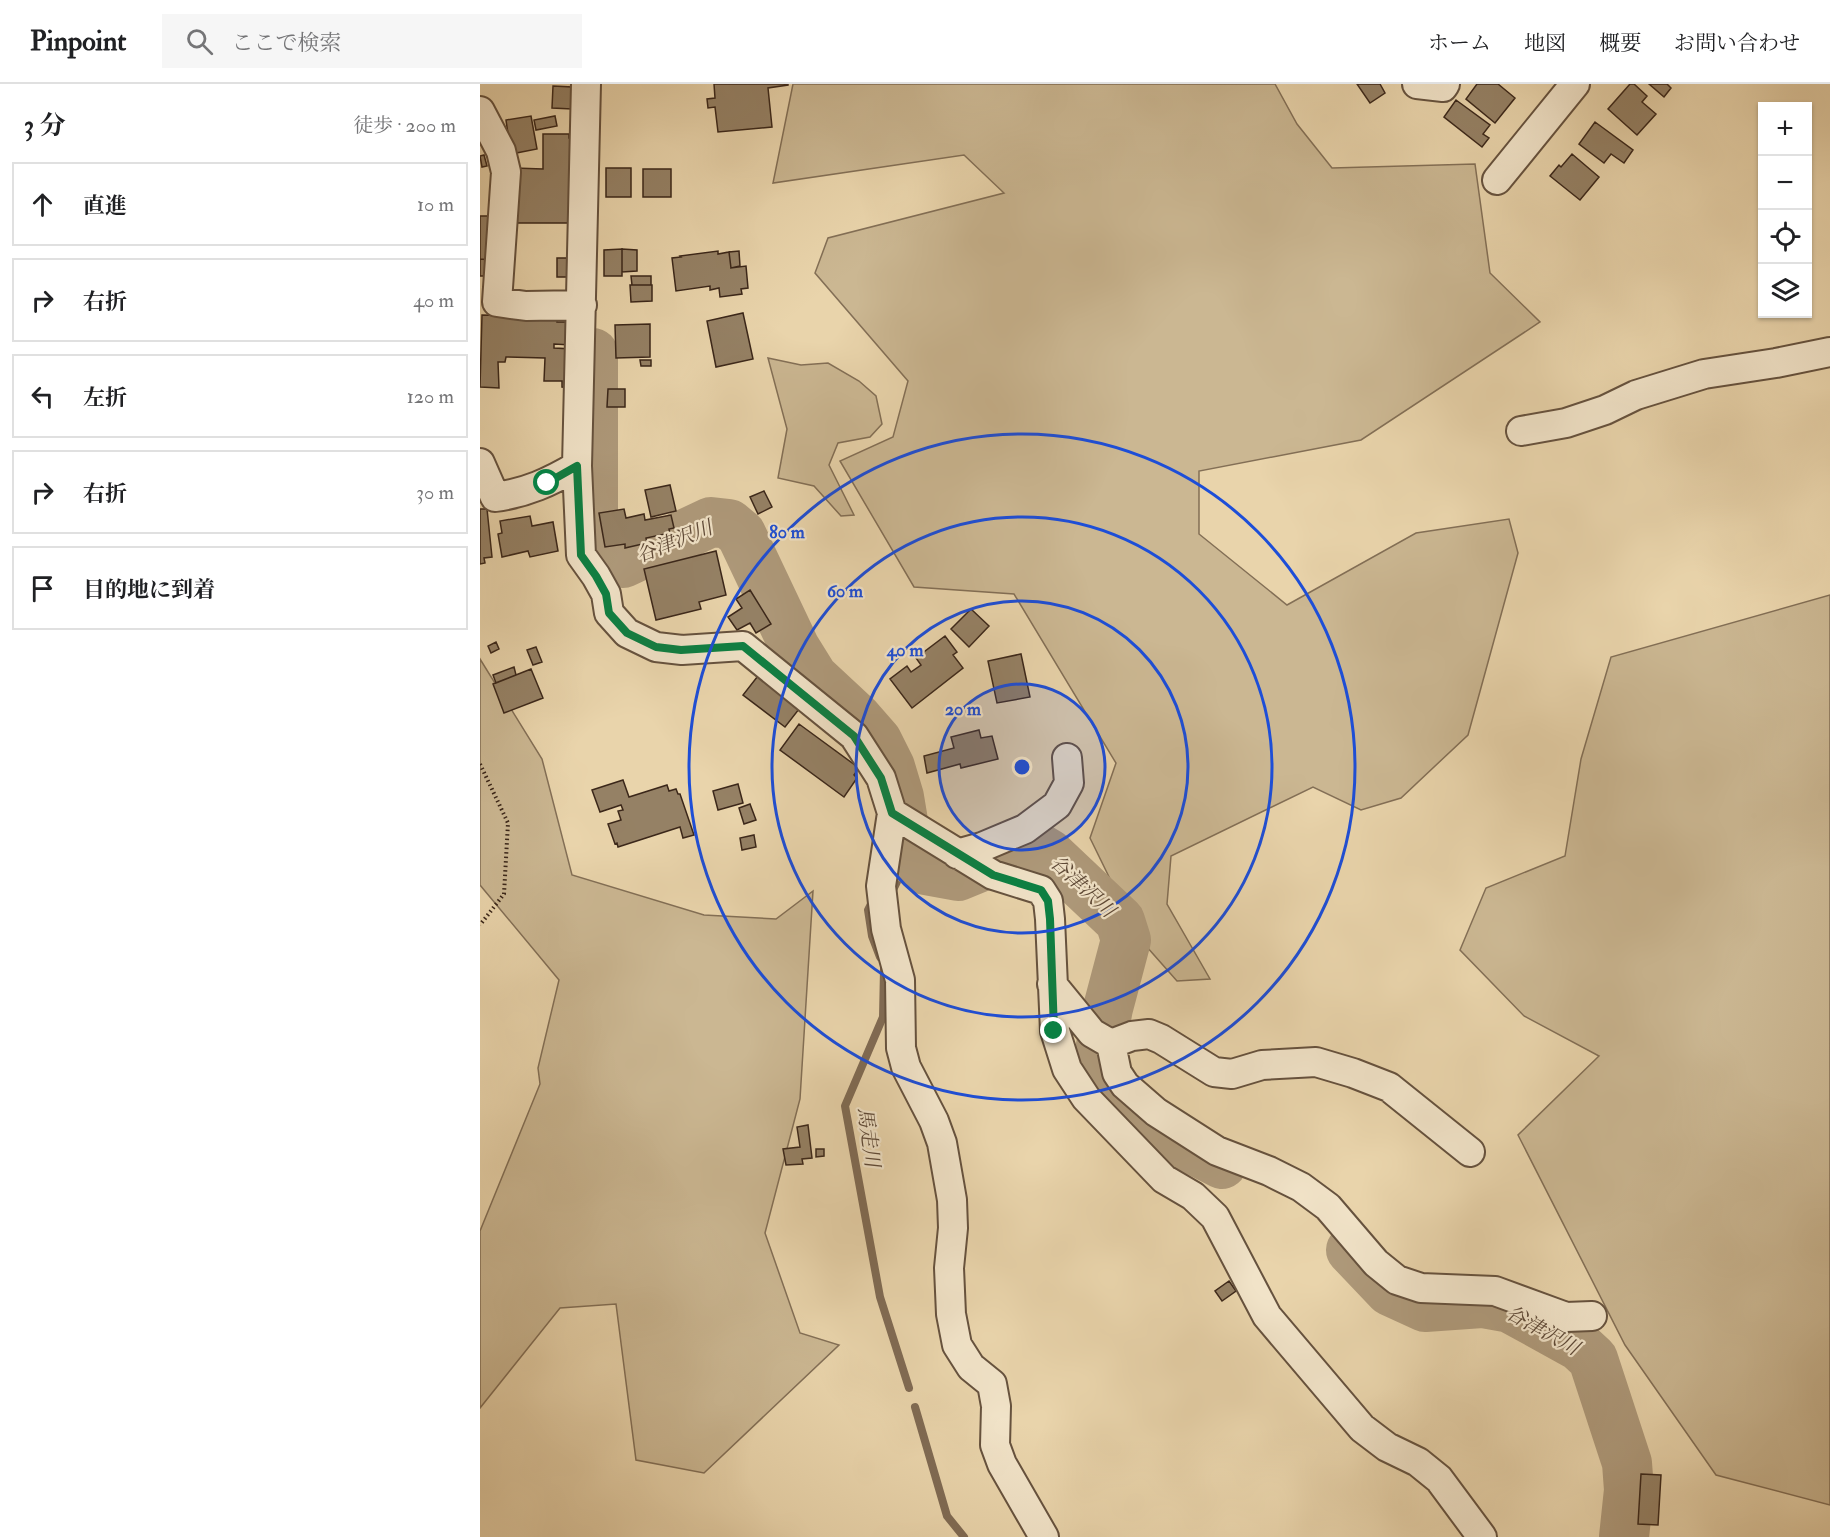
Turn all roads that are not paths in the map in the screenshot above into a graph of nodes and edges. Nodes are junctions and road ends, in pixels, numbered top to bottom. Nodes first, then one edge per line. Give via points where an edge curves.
1 (586, 84) edge
2 (1417, 84) edge
3 (1445, 84) edge
4 (1575, 84) edge
5 (480, 111) edge
6 (1497, 180) dead end
7 (582, 305) junction
8 (1830, 352) edge
9 (1521, 431) dead end
10 (480, 463) edge
11 (577, 466) junction
12 (1067, 758) dead end
13 (892, 813) junction
14 (957, 854) junction
15 (1052, 984) junction
16 (1111, 1044) junction
17 (1470, 1152) dead end
18 (1592, 1316) dead end
19 (1044, 1537) edge
20 (1482, 1537) edge

1 - 7 street
2 - 3 street
4 - 6 street
5 - 7 street via 501,151 506,172 496,302
7 - 11 street
8 - 9 street via 1704,374 1636,394 1566,423
10 - 11 street via 495,496 512,495 547,483
11 - 13 street via 581,555 606,594 609,613 627,633 656,647 681,650 743,646 854,736 881,778
12 - 14 street via 1069,783 1057,805 1024,829
13 - 14 street
13 - 19 street via 881,886 886,929 900,980 906,1067 942,1143 952,1200 949,1268 957,1345 971,1367 992,1384 995,1445
14 - 15 street via 993,875 1041,890 1048,901
15 - 16 street via 1092,1033
15 - 20 street via 1054,1031 1067,1069 1086,1098 1164,1179 1193,1196 1215,1217 1267,1316 1362,1428 1439,1479
16 - 17 street via 1149,1034 1215,1072 1232,1074 1262,1065 1316,1062 1353,1073 1389,1087
16 - 18 street via 1117,1073 1156,1112 1217,1151 1301,1187 1328,1207 1376,1263 1397,1280 1421,1288 1495,1291 1566,1317

